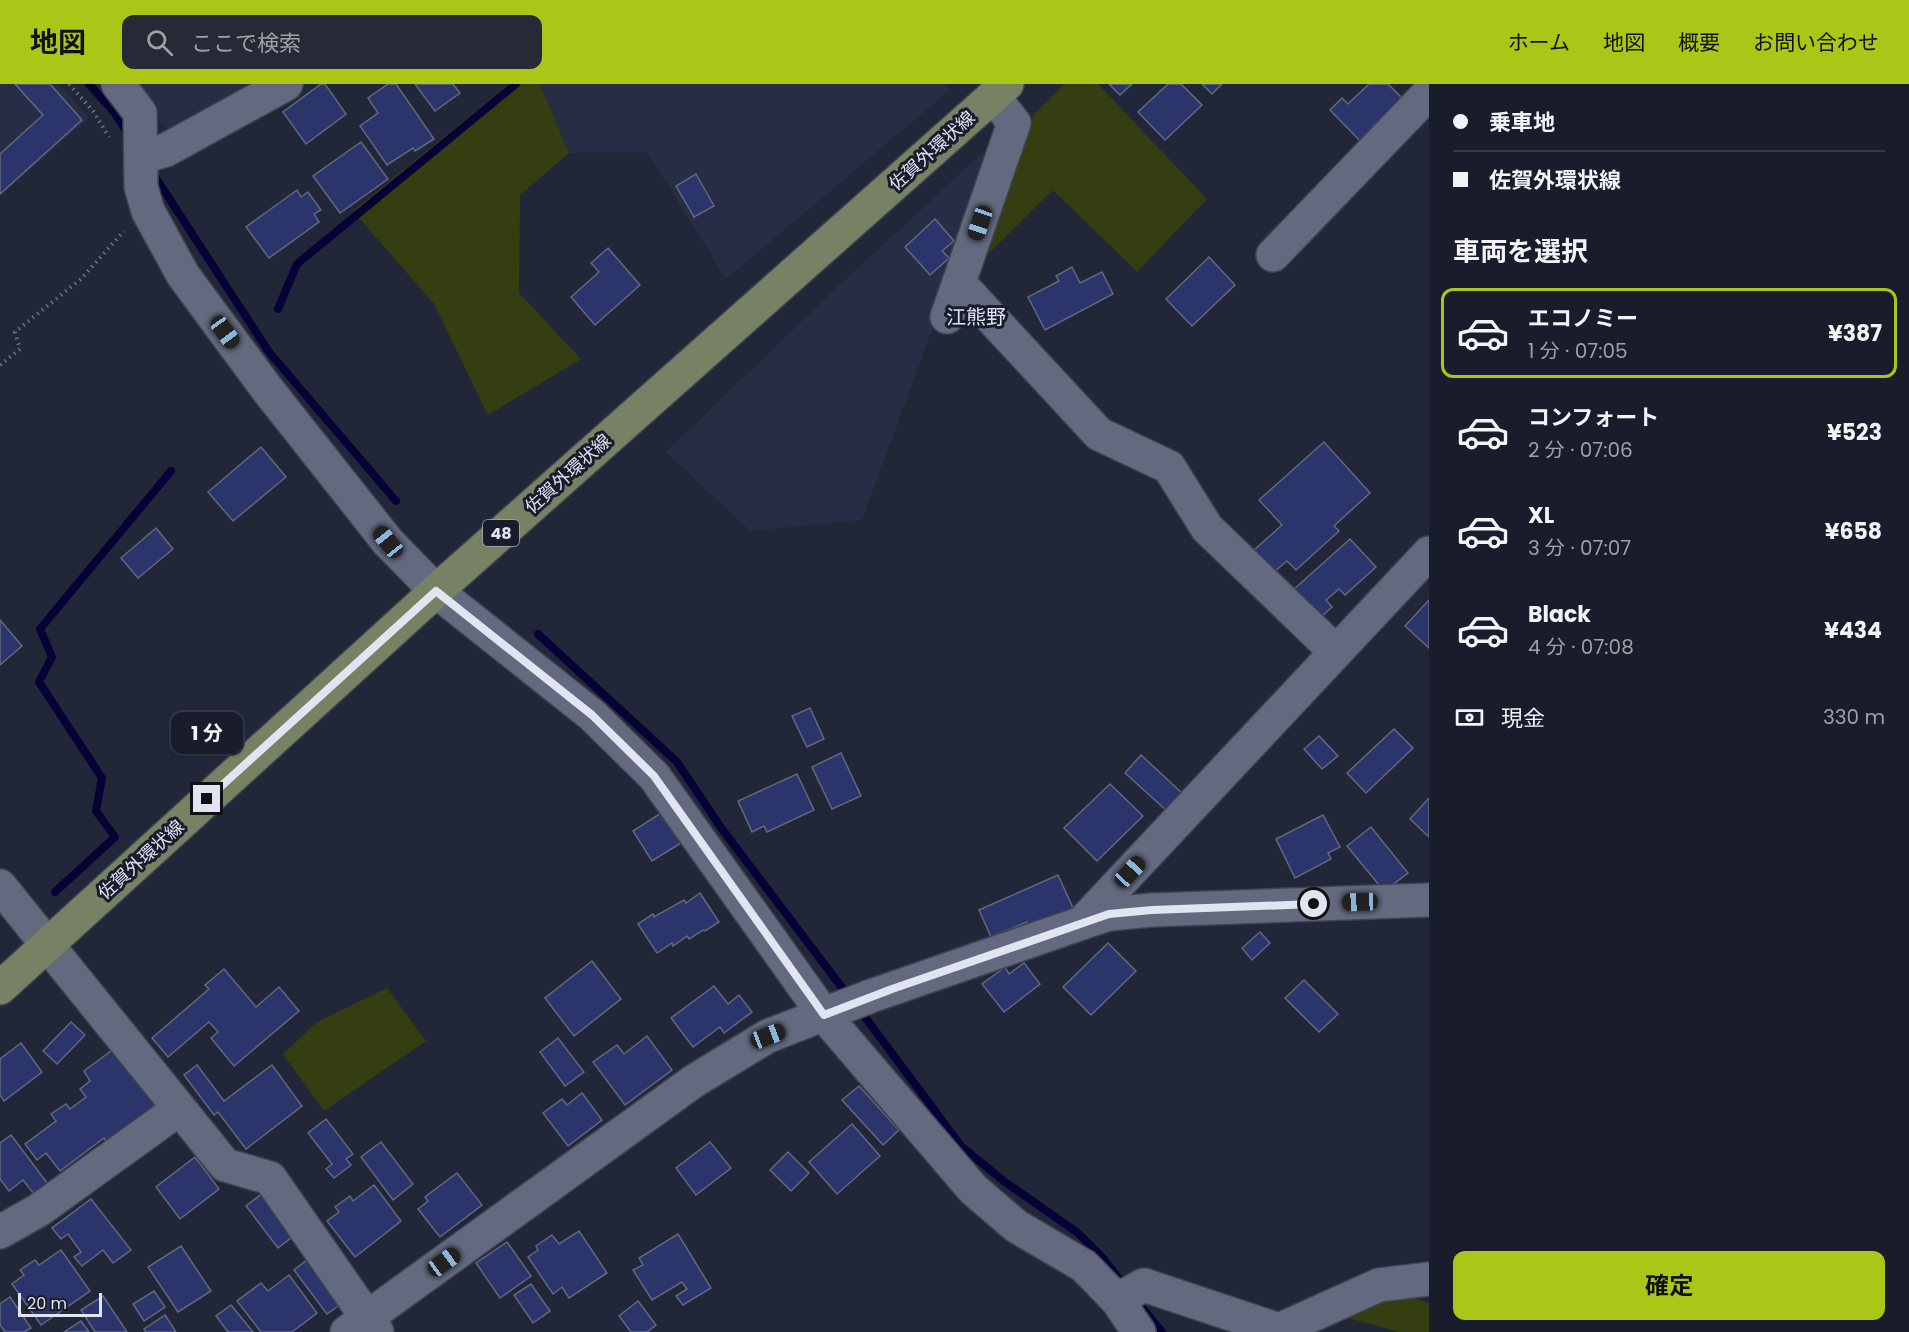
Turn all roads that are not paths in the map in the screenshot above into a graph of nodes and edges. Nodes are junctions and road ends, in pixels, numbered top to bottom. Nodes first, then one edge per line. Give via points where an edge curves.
1 (118, 84) edge
2 (286, 84) edge
3 (1000, 90) edge
4 (1429, 93) edge
5 (149, 176) junction
6 (1273, 255) dead end
7 (959, 283) junction
8 (947, 317) dead end
9 (1429, 553) edge
10 (436, 591) junction
11 (1336, 652) junction
12 (0, 886) edge
13 (1429, 900) edge
14 (1082, 923) junction
15 (48, 945) junction
16 (0, 988) edge
17 (832, 1012) junction
18 (179, 1109) junction
19 (0, 1232) edge
20 (1429, 1279) edge
21 (1131, 1292) junction
22 (364, 1327) edge
23 (1140, 1332) edge

1 - 5 street via 140,112
2 - 5 street
3 - 7 street via 1014,123
3 - 10 main road, 佐賀外環状線 / 48
4 - 6 street
5 - 10 street via 183,275 388,542
7 - 8 street
7 - 11 street via 1099,434 1169,467 1207,528
9 - 11 street
10 - 15 main road, 佐賀外環状線 / 48
10 - 17 street via 592,715 654,776
11 - 14 street
12 - 15 street
13 - 14 street via 1152,910 1109,914
14 - 17 street
15 - 16 main road, 佐賀外環状線 / 48
15 - 18 street
17 - 21 street via 973,1189 1016,1226
17 - 22 street via 768,1036 694,1081
18 - 19 street via 39,1210
18 - 22 street via 225,1165 270,1178
20 - 21 street via 1379,1285 1280,1329
21 - 23 street

